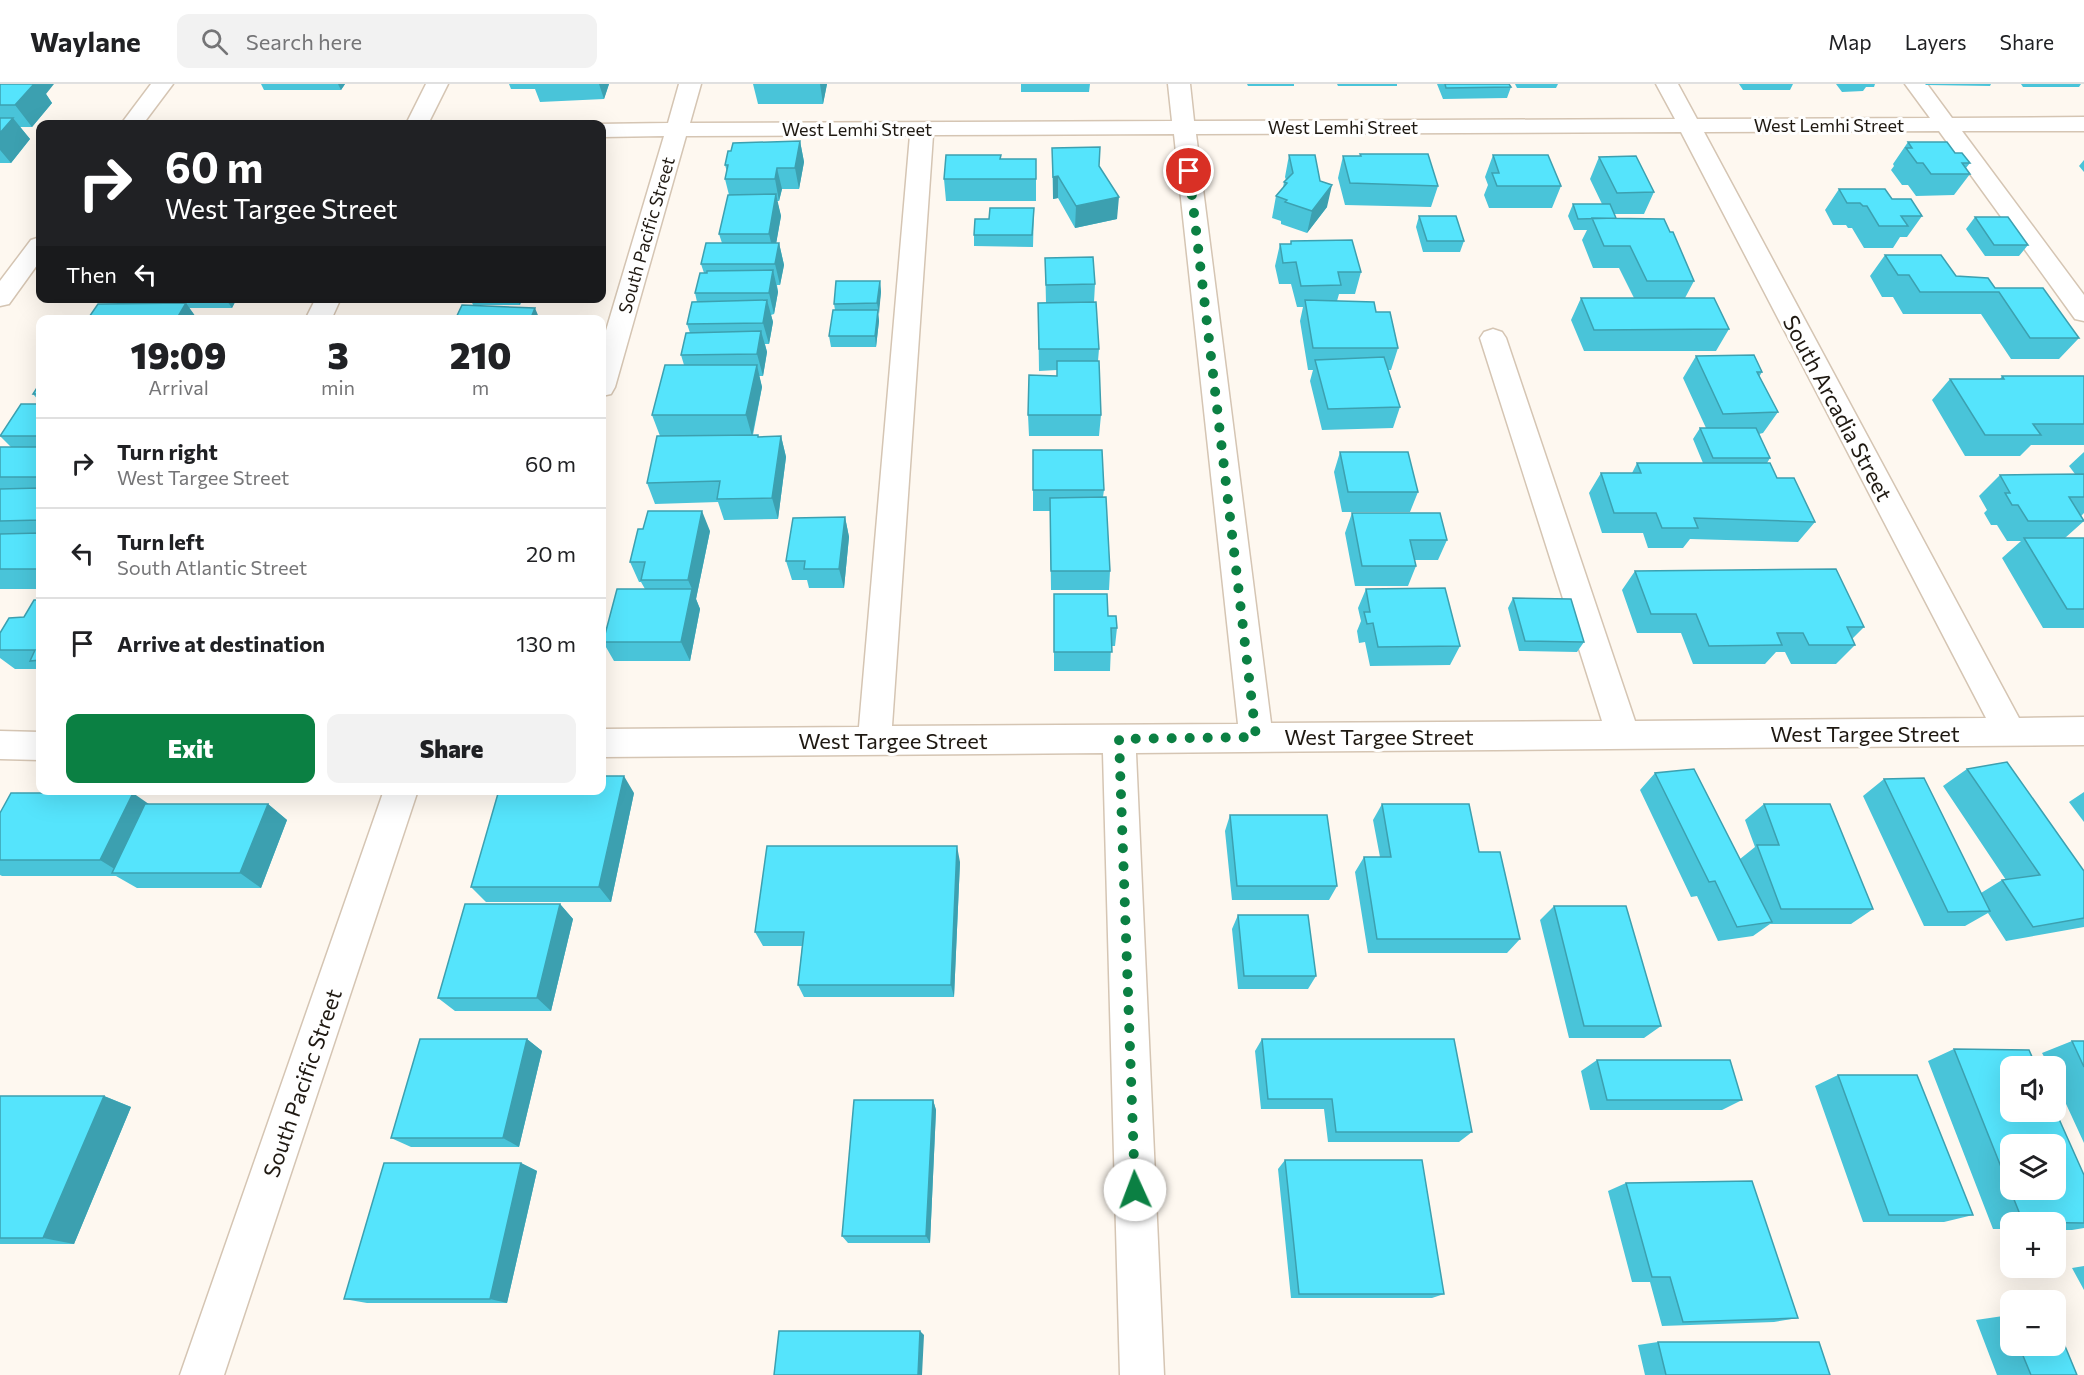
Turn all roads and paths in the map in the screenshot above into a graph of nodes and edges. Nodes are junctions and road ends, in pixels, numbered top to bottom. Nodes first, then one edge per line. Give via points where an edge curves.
1 (162, 84) edge
2 (437, 84) edge
3 (690, 84) edge
4 (1179, 84) edge
5 (1667, 84) edge
6 (1916, 84) edge
7 (135, 120) edge
8 (419, 120) edge
9 (1946, 124) junction
10 (2084, 124) edge
11 (1689, 125) junction
12 (1184, 128) junction
13 (922, 129) junction
14 (606, 130) edge
15 (677, 130) junction
16 (36, 250) edge
17 (0, 298) edge
18 (2084, 313) edge
19 (1493, 338) dead end
20 (606, 373) edge
21 (2084, 731) edge
22 (2010, 732) junction
23 (1623, 734) junction
24 (1256, 737) junction
25 (1119, 739) junction
26 (874, 740) junction
27 (606, 743) edge
28 (0, 745) edge
29 (36, 746) edge
30 (399, 795) edge
31 (202, 1375) edge
32 (1142, 1375) edge

1 - 7 street
2 - 8 street
3 - 15 street, South Pacific Street
4 - 12 street
5 - 11 street, South Arcadia Street
6 - 9 street
9 - 10 street, West Lemhi Street
9 - 11 street, West Lemhi Street
9 - 18 street
11 - 12 street, West Lemhi Street
11 - 22 street, South Arcadia Street
12 - 13 street, West Lemhi Street
12 - 24 street
13 - 15 street, West Lemhi Street
13 - 26 street
14 - 15 street, West Lemhi Street
15 - 20 street, South Pacific Street
16 - 17 street
19 - 23 street
21 - 22 street, West Targee Street
22 - 23 street, West Targee Street
23 - 24 street, West Targee Street
24 - 25 street, West Targee Street
25 - 26 street, West Targee Street
25 - 32 street
26 - 27 street, West Targee Street
28 - 29 street
30 - 31 street, South Pacific Street

